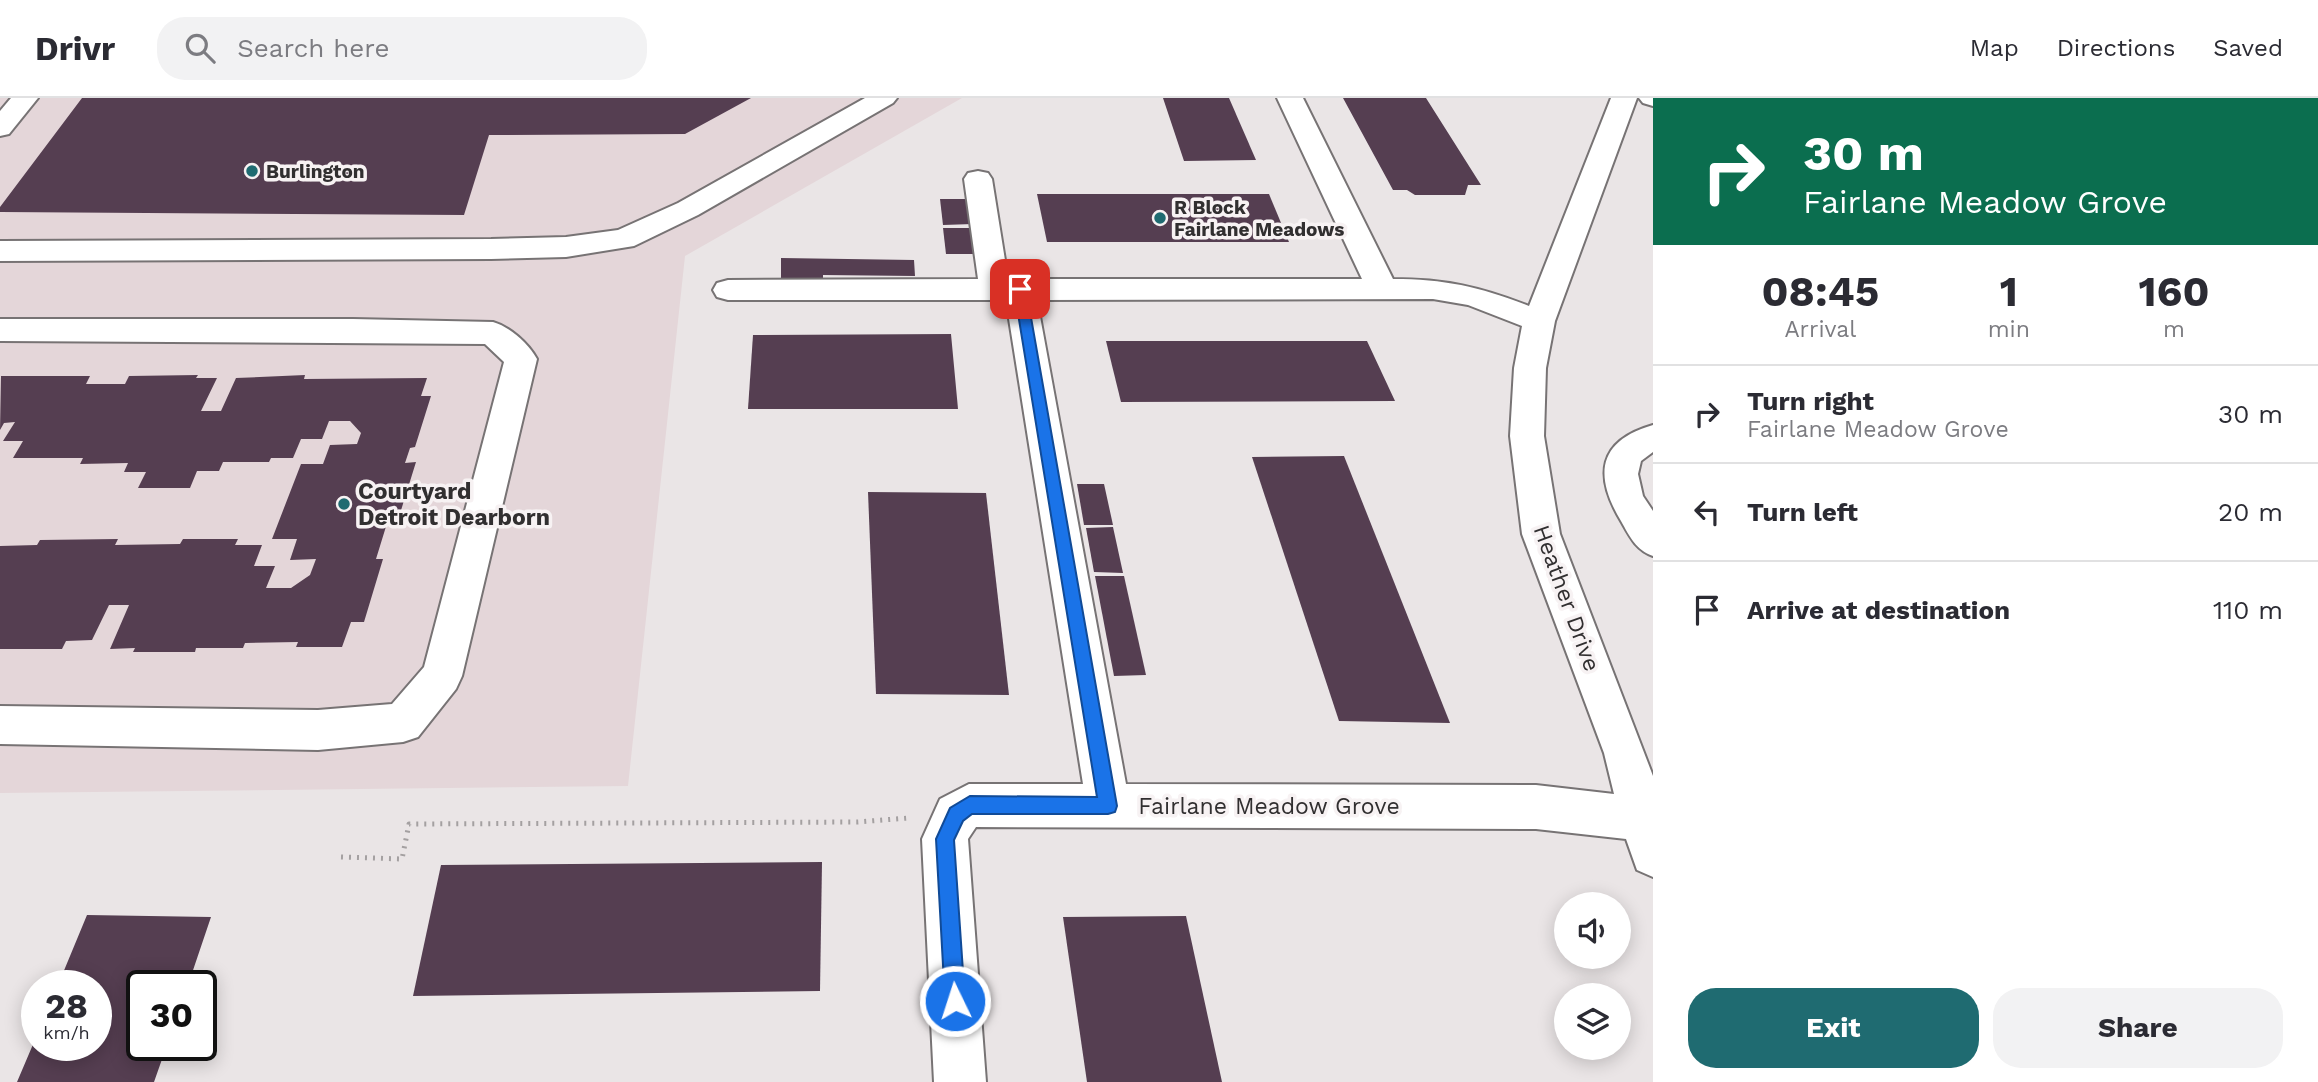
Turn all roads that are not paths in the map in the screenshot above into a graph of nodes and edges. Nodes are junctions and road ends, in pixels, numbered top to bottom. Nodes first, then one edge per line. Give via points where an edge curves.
1 (24, 98) edge
2 (884, 98) edge
3 (1290, 98) edge
4 (1624, 98) edge
5 (0, 128) edge
6 (978, 179) dead end
7 (0, 251) edge
8 (1382, 288) junction
9 (729, 290) dead end
10 (1007, 290) junction
11 (1539, 321) junction
12 (0, 330) edge
13 (1653, 438) edge
14 (1653, 541) edge
15 (0, 725) edge
16 (1108, 806) junction
17 (1650, 831) edge
18 (960, 1082) edge

1 - 5 street
2 - 7 street via 688,209 624,239 566,247 491,249
3 - 8 street
4 - 11 street, Heather Drive
6 - 10 street
8 - 10 street
8 - 11 street via 1473,296
9 - 10 street
10 - 16 street
11 - 17 street, Heather Drive via 1530,368 1527,436 1541,534 1625,752
12 - 15 street via 493,333 522,359 442,676 403,723 318,730
13 - 14 street via 1633,448 1621,461 1619,484
16 - 17 street, Fairlane Meadow Grove via 1536,807
16 - 18 street, Fairlane Meadow Grove via 970,805 956,814 945,839

